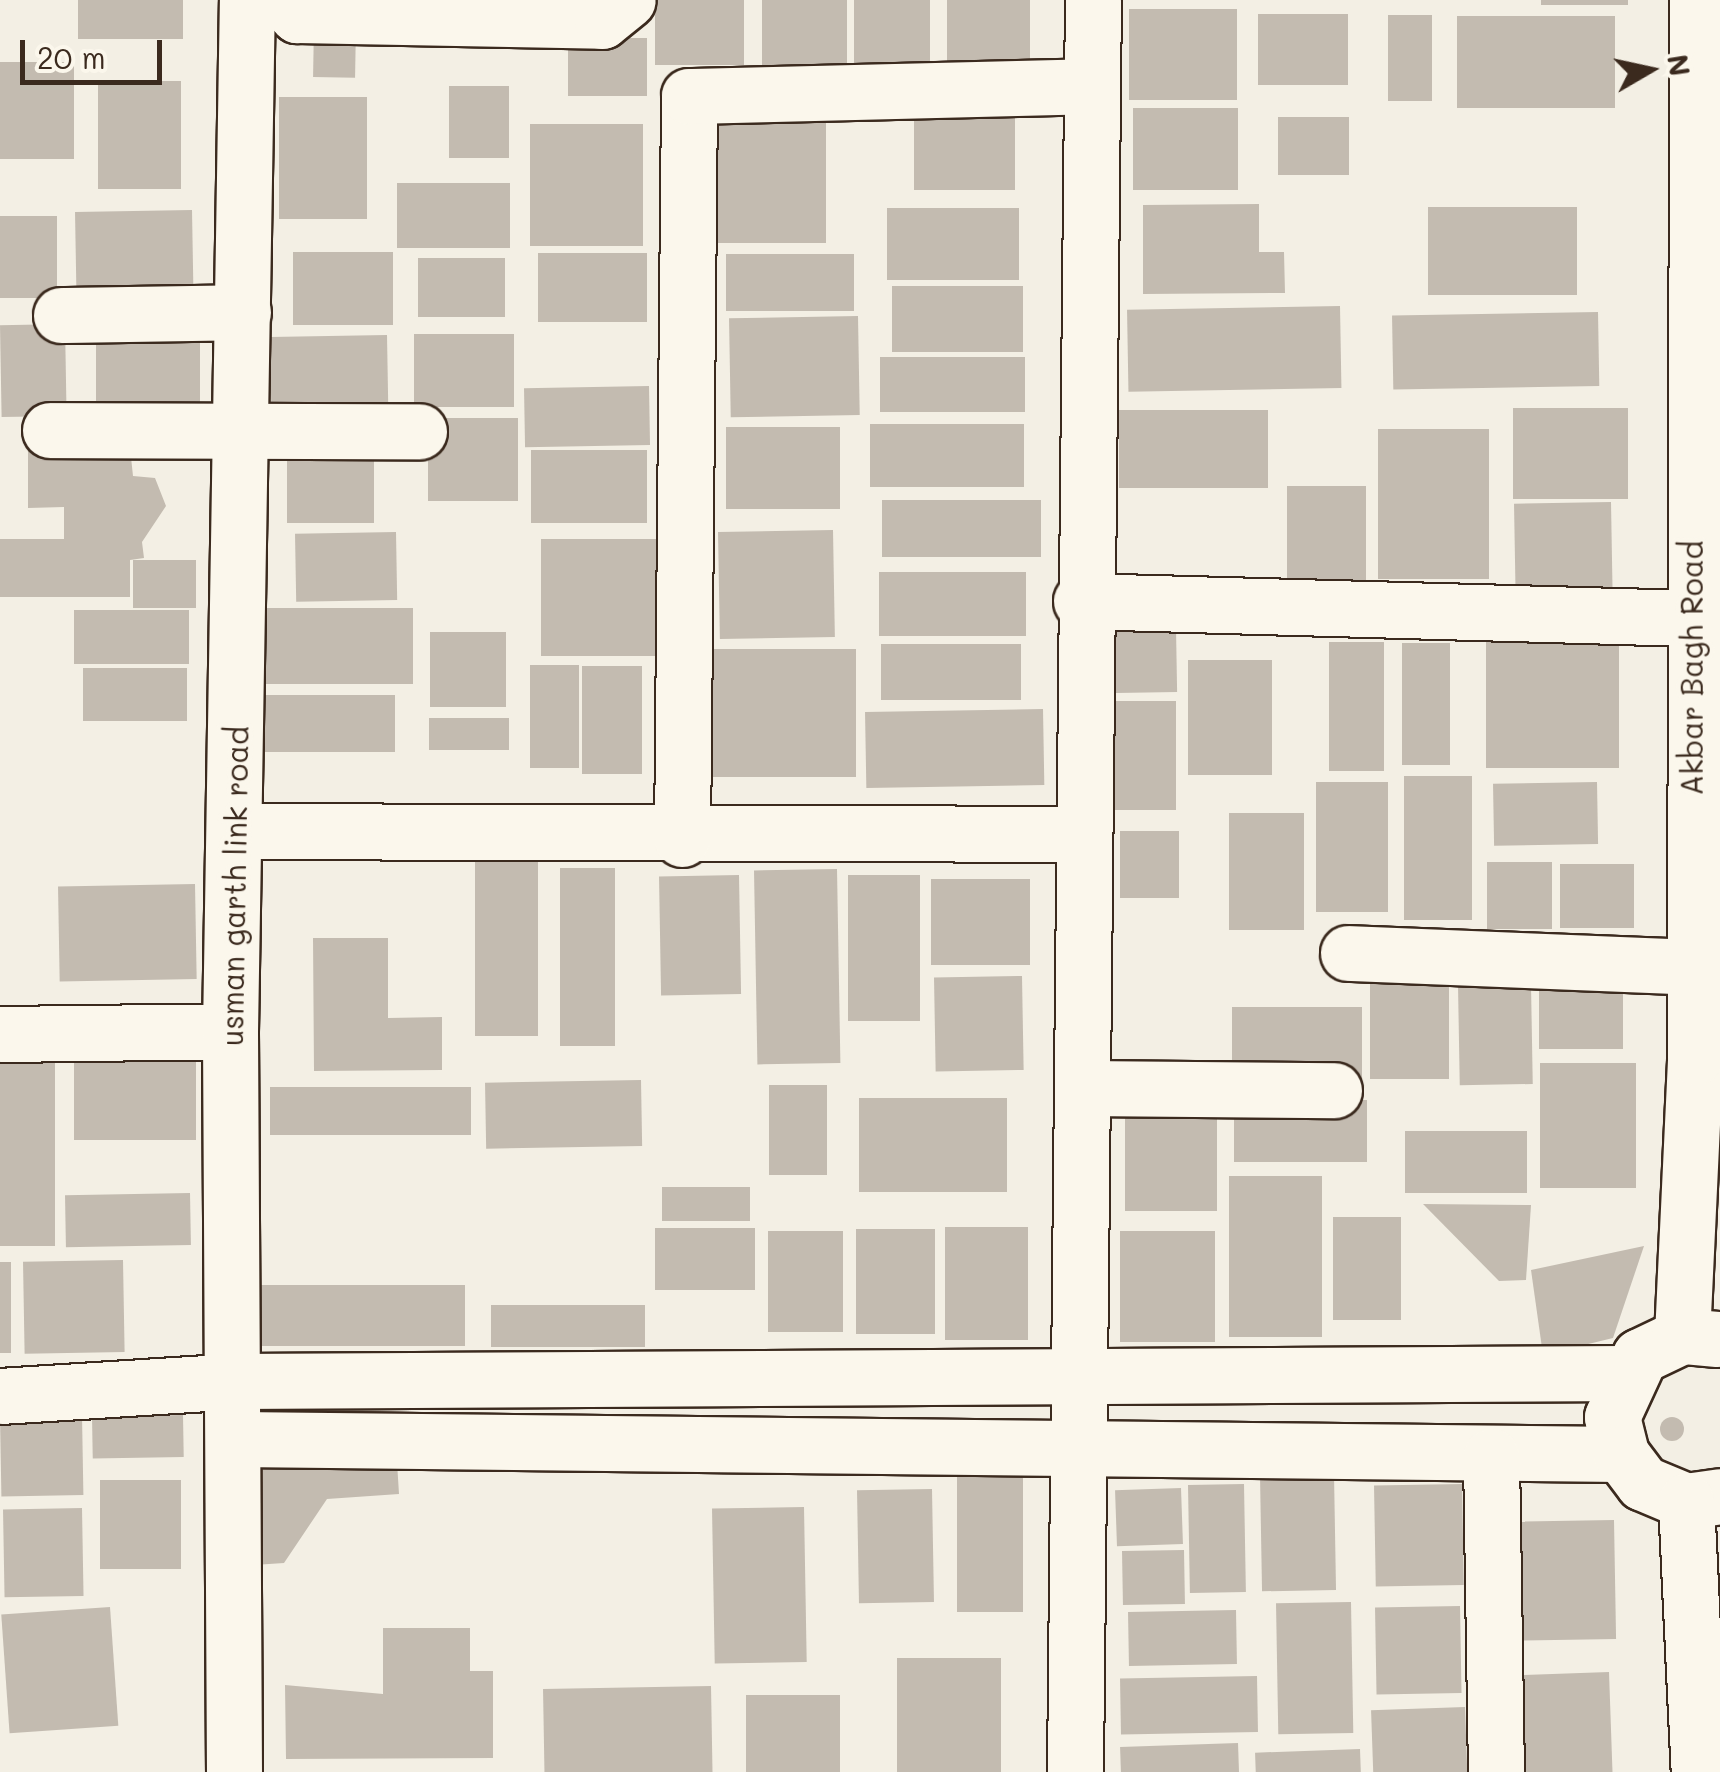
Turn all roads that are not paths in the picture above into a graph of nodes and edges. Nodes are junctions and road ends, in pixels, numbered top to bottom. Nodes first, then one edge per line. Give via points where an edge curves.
1 (247, 0) edge
2 (282, 0) edge
3 (628, 0) edge
4 (1093, 0) edge
5 (1697, 0) edge
6 (1091, 86) junction
7 (243, 312) junction
8 (61, 315) dead end
9 (50, 430) dead end
10 (418, 431) dead end
11 (241, 432) junction
12 (1706, 507) edge
13 (1081, 601) junction
14 (1690, 618) junction
15 (236, 831) junction
16 (1081, 834) junction
17 (682, 839) junction
18 (1348, 953) dead end
19 (1692, 967) junction
20 (230, 1031) junction
21 (0, 1034) edge
22 (1084, 1088) junction
23 (1334, 1090) dead end
24 (1701, 1338) edge
25 (1626, 1373) junction
26 (1079, 1378) junction
27 (237, 1381) junction
28 (0, 1396) edge
29 (237, 1440) junction
30 (1078, 1452) junction
31 (1621, 1454) junction
32 (1491, 1456) junction
33 (1703, 1499) edge
34 (234, 1772) edge
35 (1074, 1772) edge
36 (1496, 1772) edge
37 (1700, 1772) edge

1 - 7 street, usman garth link road
2 - 3 street via 297,15 602,21
4 - 6 street
5 - 12 street, Akbar Bagh Road
6 - 13 street
6 - 17 street via 689,96
7 - 8 street
7 - 11 street, usman garth link road
9 - 11 street
10 - 11 street
11 - 15 street, usman garth link road
12 - 14 street, Akbar Bagh Road
13 - 14 street
13 - 16 street
14 - 19 street, Akbar Bagh Road
15 - 17 street
15 - 20 street, usman garth link road
16 - 17 street
16 - 22 street
18 - 19 street
19 - 24 street, Akbar Bagh Road
20 - 21 street
20 - 27 street, usman garth link road
22 - 23 street
22 - 26 street
24 - 25 street, Akbar Bagh Road
25 - 26 street
25 - 31 street via 1612,1417
26 - 27 street
26 - 30 street
27 - 28 street
27 - 29 street, usman garth link road
29 - 30 street
29 - 34 street, usman garth link road
30 - 32 street
30 - 35 street
31 - 32 street
31 - 33 street via 1643,1482
32 - 36 street
33 - 37 street

